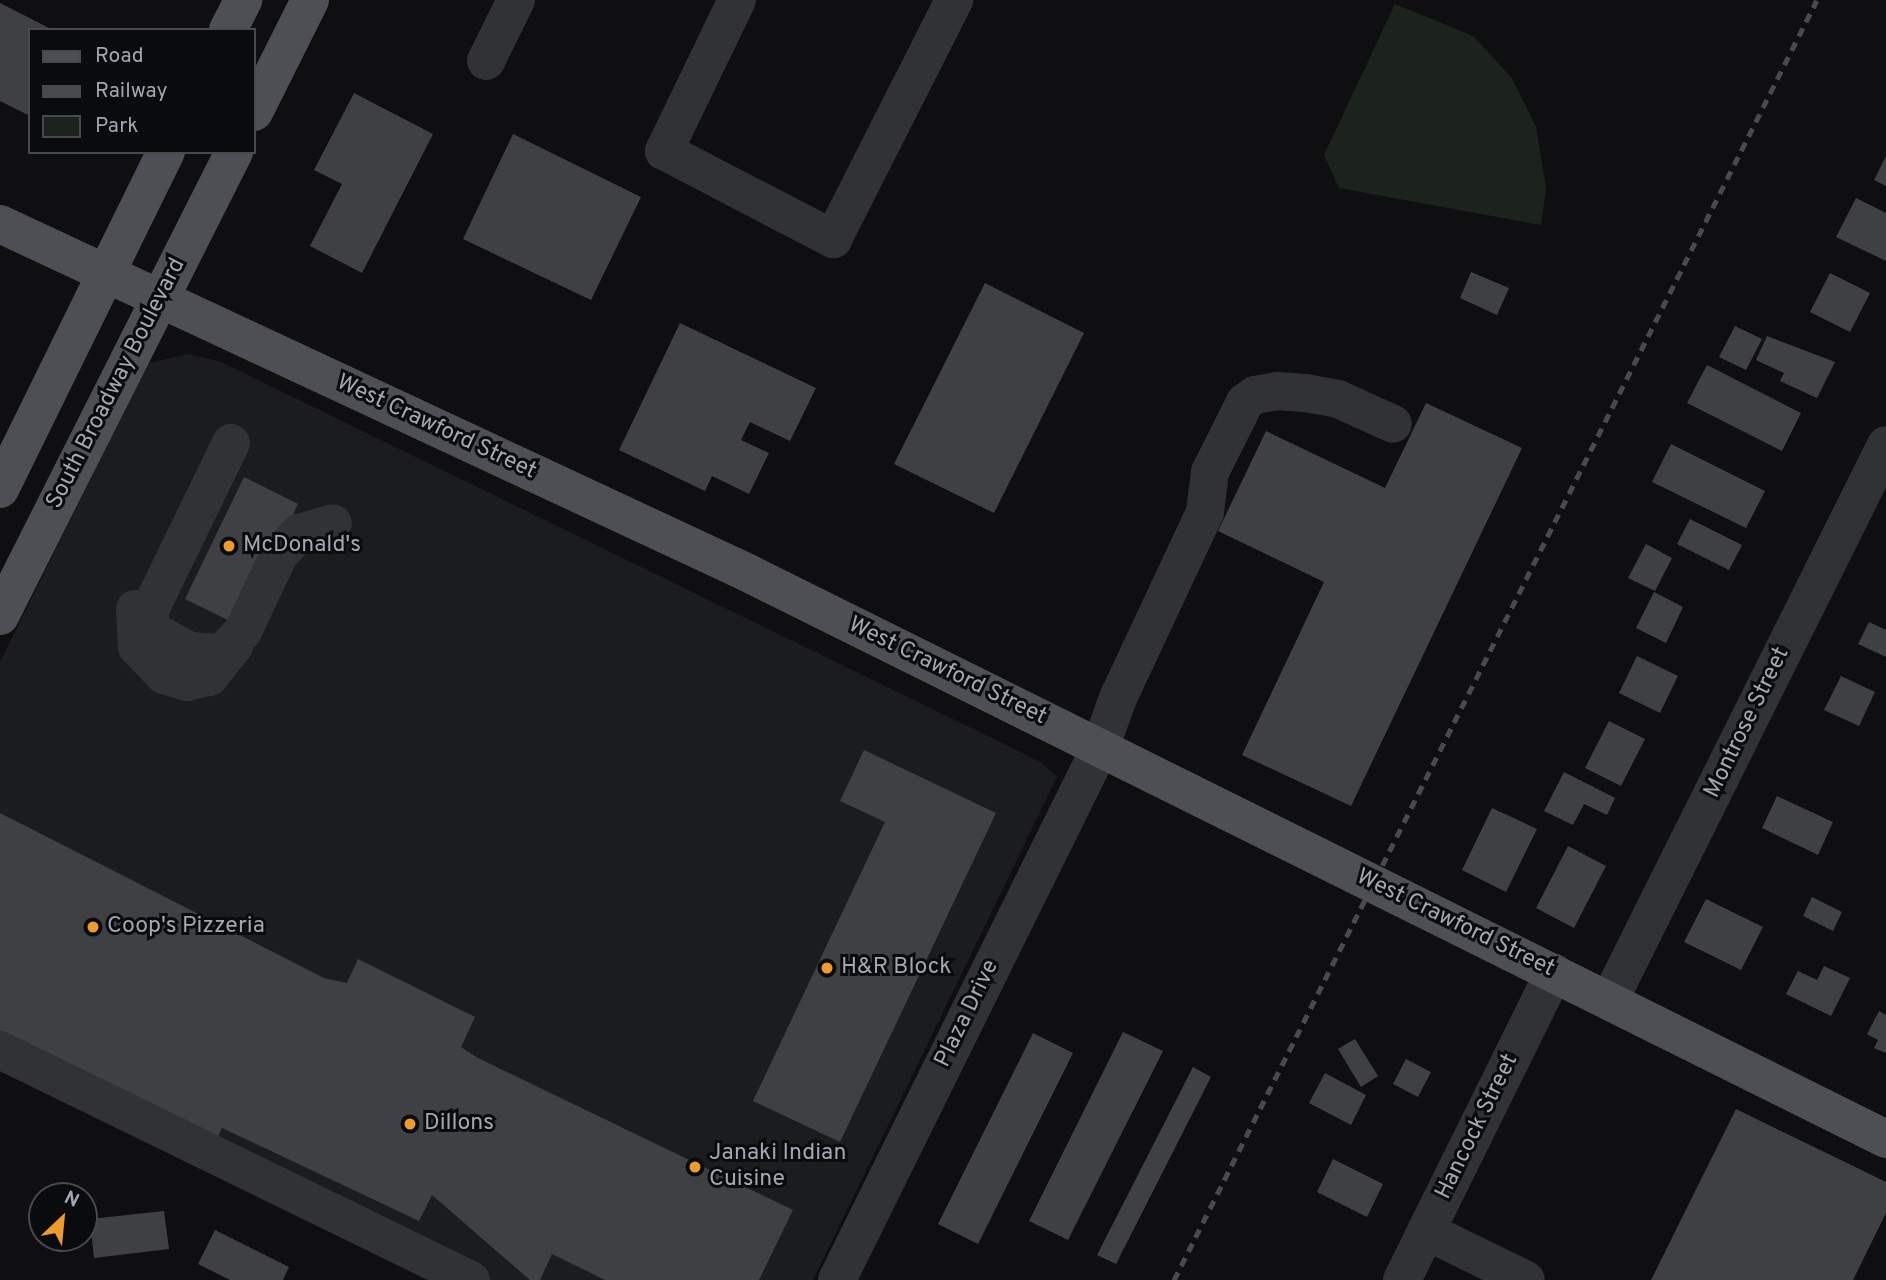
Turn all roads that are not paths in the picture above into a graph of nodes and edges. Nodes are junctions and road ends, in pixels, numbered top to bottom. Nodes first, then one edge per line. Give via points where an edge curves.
1 (243, 0) edge
2 (310, 0) edge
3 (516, 0) edge
4 (737, 0) edge
5 (954, 0) edge
6 (229, 28) edge
7 (486, 61) dead end
8 (256, 108) edge
9 (165, 154) edge
10 (233, 154) edge
11 (0, 224) edge
12 (105, 274) junction
13 (160, 300) junction
14 (1392, 424) dead end
15 (225, 440) dead end
16 (1886, 444) edge
17 (0, 489) edge
18 (333, 523) dead end
19 (0, 616) edge
20 (1100, 748) junction
21 (1554, 974) junction
22 (1609, 1001) junction
23 (0, 1050) edge
24 (1886, 1139) edge
25 (1426, 1231) junction
26 (471, 1280) edge
27 (837, 1280) edge
28 (1402, 1280) edge
29 (1526, 1280) edge

1 - 6 main road
2 - 8 main road
3 - 7 street
4 - 5 street via 664,151 833,239
9 - 12 main road
10 - 13 main road, South Broadway Boulevard
11 - 12 main road, West Crawford Street
12 - 13 main road, West Crawford Street
12 - 17 main road
13 - 19 main road, South Broadway Boulevard
13 - 20 main road, West Crawford Street via 748,573
14 - 20 street, Plaza Drive via 1338,399 1305,393 1277,391 1245,402 1210,472 1205,512
15 - 18 street via 152,606 148,622 170,642 206,655 222,653 243,631 279,555 299,533
16 - 22 street, Montrose Street
20 - 21 main road, West Crawford Street
20 - 27 street, Plaza Drive
21 - 22 main road, West Crawford Street
21 - 25 street, Hancock Street
22 - 24 main road, West Crawford Street
23 - 26 street
25 - 28 street, Hancock Street
25 - 29 street

